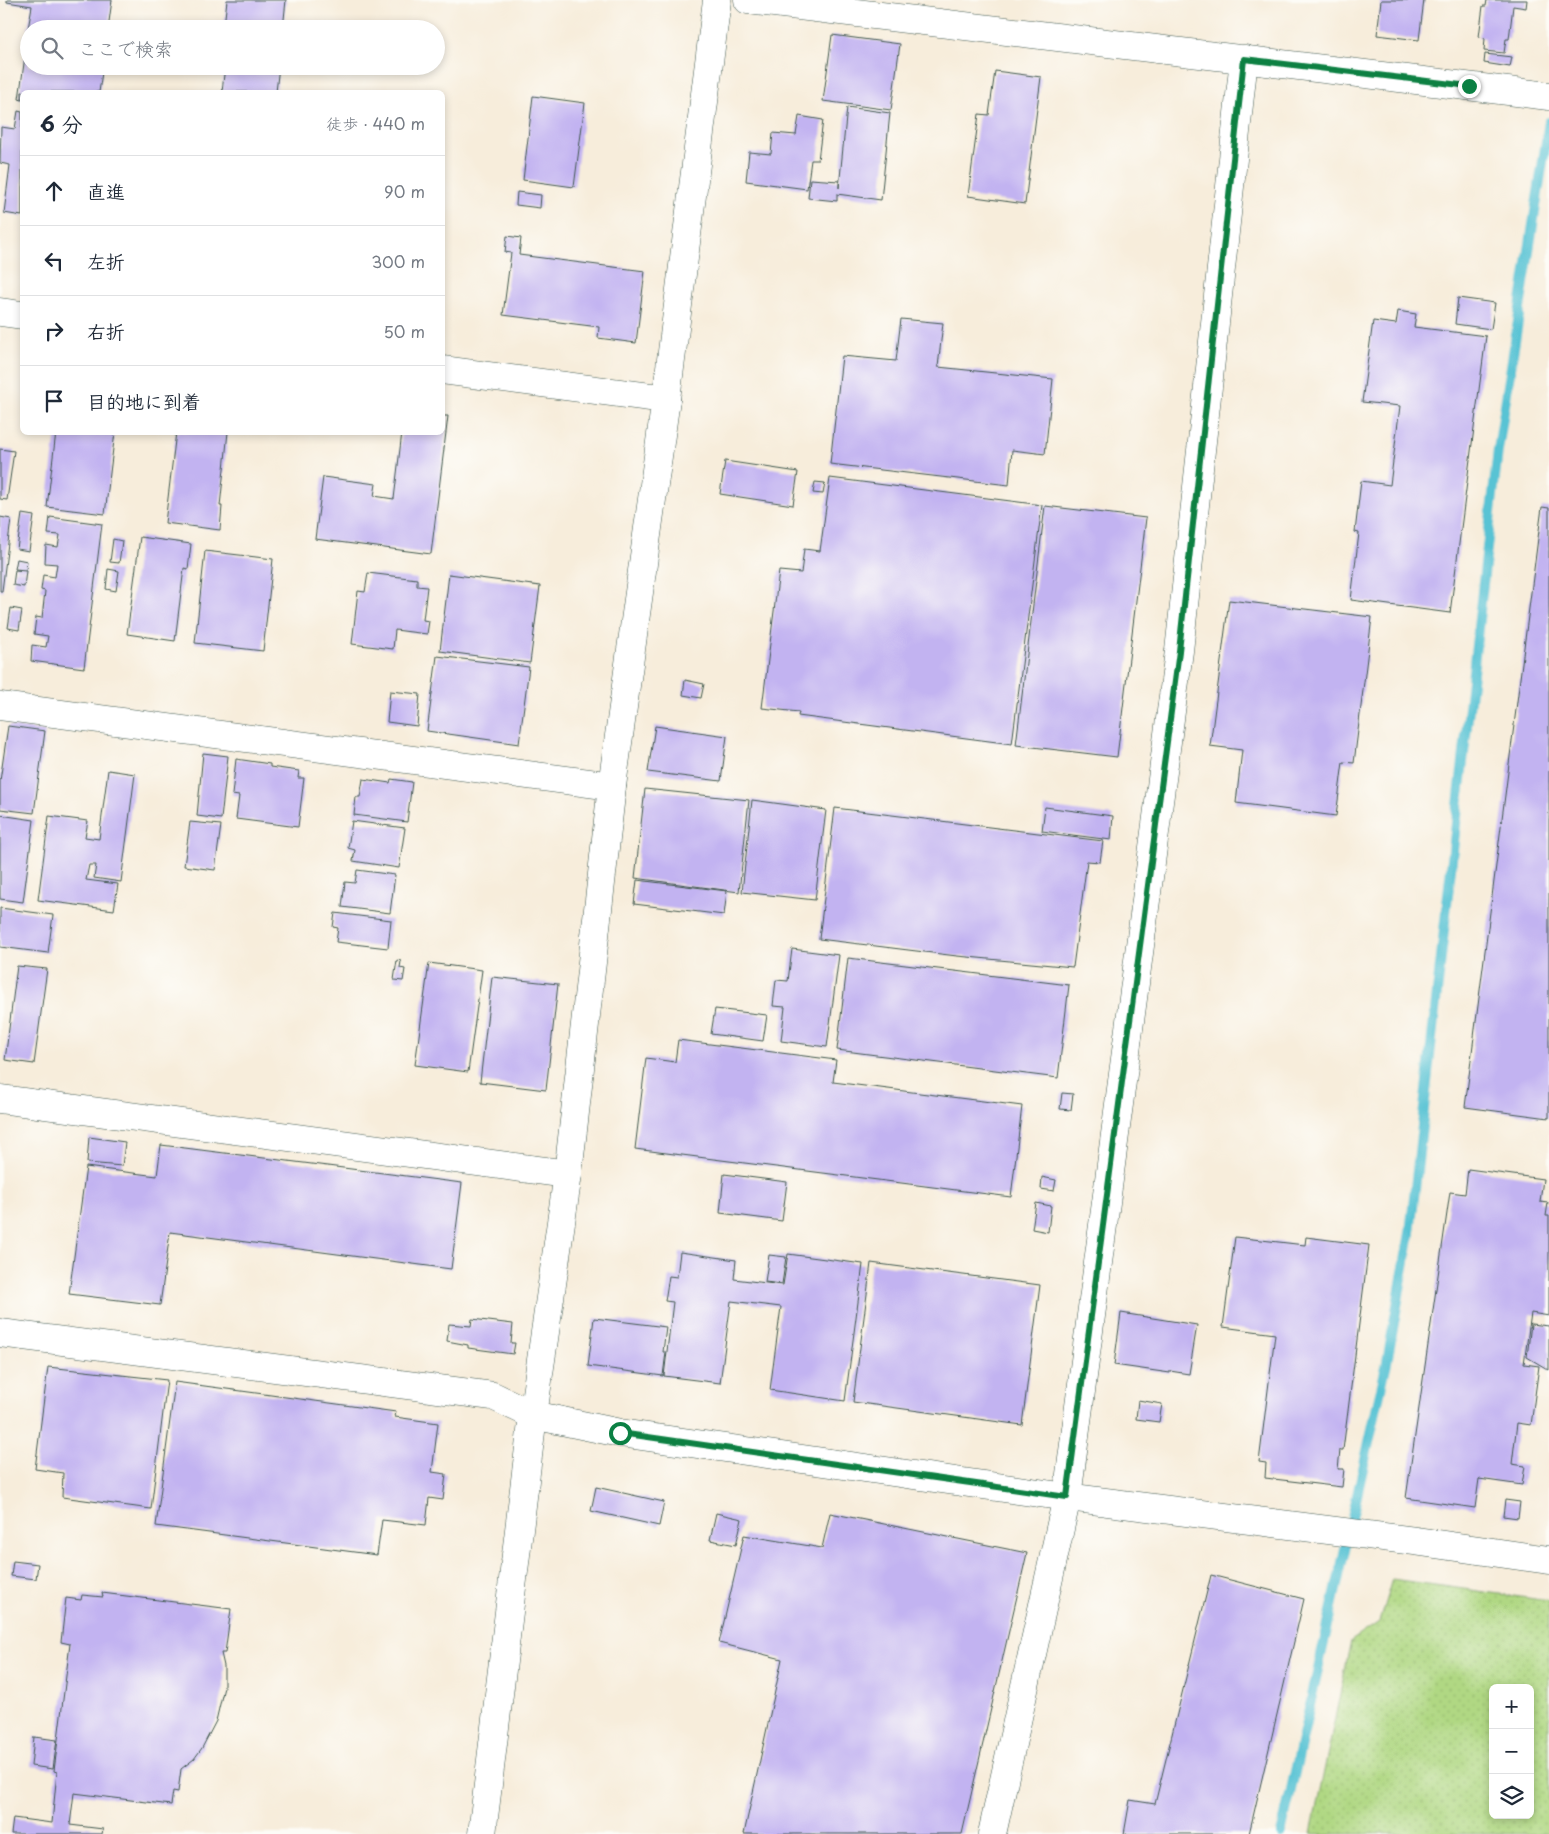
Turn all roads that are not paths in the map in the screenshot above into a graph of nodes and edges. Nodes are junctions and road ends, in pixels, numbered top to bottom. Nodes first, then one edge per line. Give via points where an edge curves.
1 (717, 0) edge
2 (748, 0) edge
3 (1244, 59) junction
4 (1549, 96) edge
5 (0, 312) edge
6 (20, 315) edge
7 (445, 370) edge
8 (666, 399) junction
9 (0, 706) edge
10 (612, 786) junction
11 (0, 1099) edge
12 (568, 1174) junction
13 (0, 1333) edge
14 (533, 1415) junction
15 (1067, 1497) junction
16 (1549, 1560) edge
17 (482, 1834) edge
18 (992, 1834) edge

1 - 8 street
2 - 3 street
3 - 4 street
3 - 15 street via 1179,651
5 - 6 street
7 - 8 street
8 - 10 street
9 - 10 street
10 - 12 street
11 - 12 street
12 - 14 street
13 - 14 street via 493,1396
14 - 15 street via 630,1434
14 - 17 street
15 - 16 street
15 - 18 street

